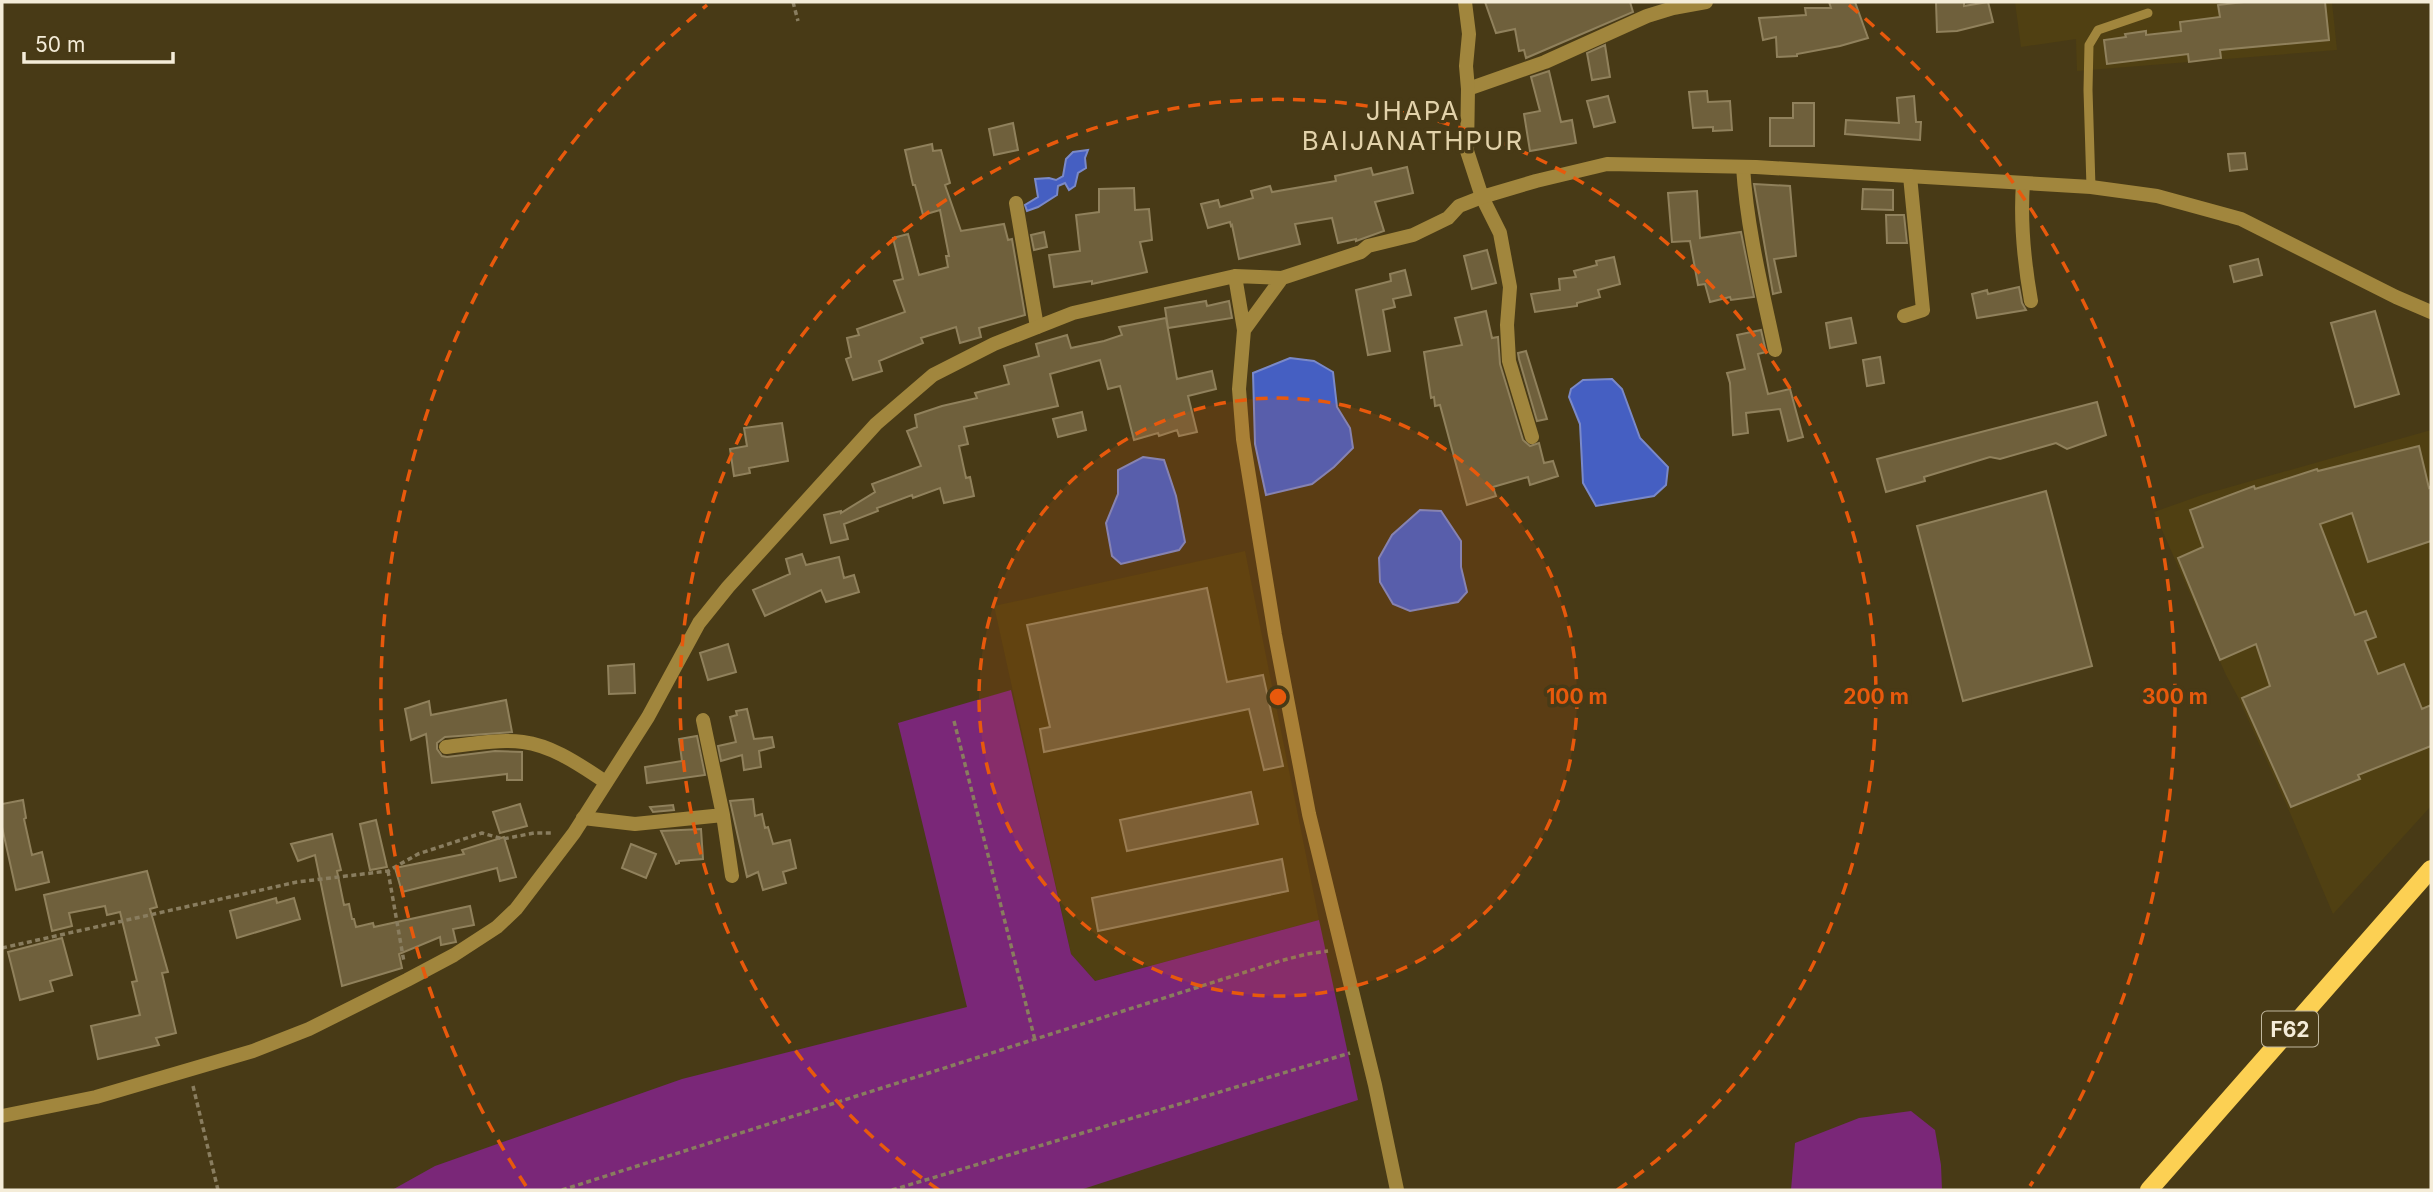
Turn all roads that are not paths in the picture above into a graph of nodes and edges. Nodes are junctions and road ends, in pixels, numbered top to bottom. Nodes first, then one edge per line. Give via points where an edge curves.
1 (1465, 2) edge
2 (1706, 2) edge
3 (2148, 13) dead end
4 (1468, 89) junction
5 (1743, 167) junction
6 (1910, 176) junction
7 (2023, 183) junction
8 (2091, 187) junction
9 (1482, 197) junction
10 (1016, 203) dead end
11 (1236, 276) junction
12 (1282, 278) junction
13 (2031, 301) dead end
14 (2431, 312) edge
15 (1904, 316) dead end
16 (1037, 327) junction
17 (1244, 330) junction
18 (1775, 350) dead end
19 (1532, 437) dead end
20 (703, 720) dead end
21 (446, 747) dead end
22 (606, 782) junction
23 (723, 816) junction
24 (583, 818) junction
25 (2431, 869) edge
26 (732, 876) dead end
27 (2, 1116) edge
28 (1397, 1190) edge
29 (2149, 1190) edge

1 - 4 street
2 - 4 street via 1647,16 1545,62
3 - 8 lane via 2098,30 2089,45
4 - 9 street via 1467,151
5 - 6 street
5 - 9 street via 1607,164
5 - 18 street via 1745,205
6 - 7 street
6 - 15 street via 1923,310
7 - 8 street
7 - 13 street via 2021,228
8 - 14 street via 2158,196 2241,219
9 - 12 street via 1413,235 1368,246
9 - 19 street via 1500,233 1510,287 1508,361
10 - 16 street
11 - 12 street
11 - 16 street via 1073,313
11 - 17 street
12 - 17 street
16 - 22 street via 933,375 876,424 699,623
17 - 28 street via 1239,388 1243,439 1275,635 1309,814
20 - 23 street
21 - 22 street via 524,742 564,755
22 - 24 street
23 - 24 street via 635,824
23 - 26 street
24 - 27 street via 505,920 407,980 253,1051 96,1097
25 - 29 main road, F62

